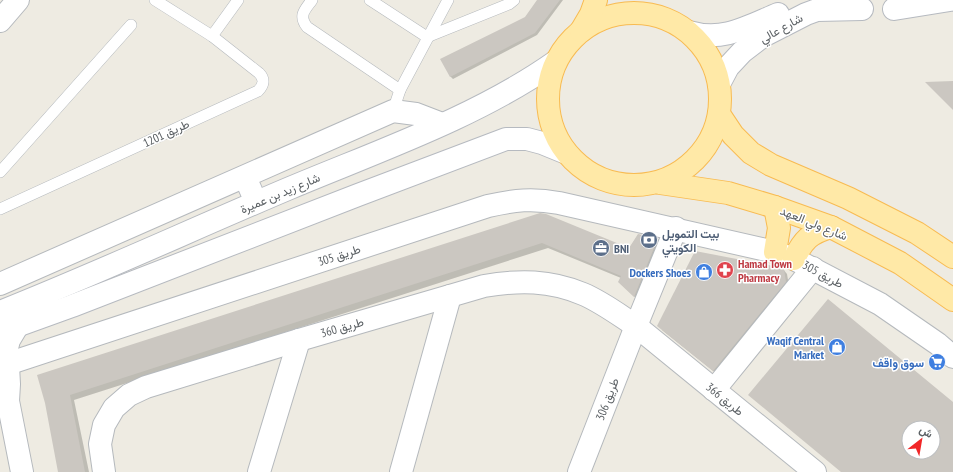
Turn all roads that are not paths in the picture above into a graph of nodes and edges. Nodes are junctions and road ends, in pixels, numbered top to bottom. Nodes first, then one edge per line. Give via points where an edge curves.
1 (18, 0) edge
2 (155, 0) edge
3 (238, 0) edge
4 (312, 0) edge
5 (370, 0) edge
6 (448, 0) edge
7 (514, 0) edge
8 (596, 0) edge
9 (642, 0) edge
10 (950, 0) edge
11 (860, 4) edge
12 (896, 4) edge
13 (807, 6) edge
14 (661, 17) junction
15 (0, 20) edge
16 (131, 25) dead end
17 (580, 31) junction
18 (688, 32) junction
19 (212, 36) junction
20 (427, 37) junction
21 (555, 62) junction
22 (719, 84) junction
23 (400, 90) junction
24 (393, 111) junction
25 (719, 114) junction
26 (442, 124) junction
27 (564, 152) junction
28 (0, 172) edge
29 (245, 177) junction
30 (660, 182) junction
31 (256, 202) junction
32 (775, 207) junction
33 (0, 209) edge
34 (831, 227) junction
35 (676, 228) junction
36 (785, 255) junction
37 (953, 257) edge
38 (813, 268) junction
39 (1, 278) edge
40 (450, 296) junction
41 (953, 300) edge
42 (0, 312) edge
43 (636, 326) junction
44 (9, 328) edge
45 (299, 340) junction
46 (953, 357) edge
47 (7, 364) junction
48 (714, 390) junction
49 (4, 394) edge
50 (801, 468) edge
51 (22, 472) edge
52 (104, 472) edge
53 (260, 472) edge
54 (401, 472) edge
55 (579, 472) edge

1 - 15 street
2 - 19 lane, طريق 1201
3 - 19 lane
4 - 23 lane via 303,13 302,21 307,27
5 - 20 lane
6 - 20 lane
7 - 20 lane
8 - 17 main road
9 - 14 main road
10 - 12 street
11 - 12 street via 870,14 878,15 886,14
11 - 13 street, شارع عالي via 818,10
13 - 18 street, شارع عالي via 734,33 718,36
13 - 22 street, شارع عالي via 742,52 728,67
14 - 17 main road via 637,13 613,15
14 - 18 main road
16 - 28 lane
17 - 21 main road via 565,46
18 - 22 main road via 708,55
19 - 33 lane, طريق 1201 via 262,76 263,84 258,91
20 - 23 lane
21 - 26 street, شارع زيد بن عميرة via 512,90
21 - 27 main road via 548,84 547,108 553,131
22 - 25 main road
23 - 24 lane
24 - 26 street via 416,114
24 - 29 street
25 - 30 main road via 712,137 699,157 681,172
25 - 37 main road via 732,135 751,153 917,233
26 - 31 street, شارع زيد بن عميرة
27 - 30 main road via 583,170 607,182 634,186
27 - 44 street via 527,139 506,139
29 - 31 street
29 - 39 street
30 - 32 main road, شارع ولي العهد via 728,193
31 - 42 street, شارع زيد بن عميرة via 70,285
32 - 34 main road, شارع ولي العهد
32 - 36 main road
34 - 36 main road via 819,230
34 - 41 main road, شارع ولي العهد via 900,263
35 - 36 street, طريق 305
35 - 43 street
35 - 47 street, طريق 305 via 547,201 524,199 506,202
36 - 38 street, طريق 305
38 - 46 street, طريق 305 via 880,304
38 - 48 street
40 - 43 street, طريق 360 via 509,281 553,285 584,294
40 - 45 street, طريق 360
40 - 54 street
43 - 48 street, طريق 366
43 - 55 street, طريق 306
44 - 47 street
45 - 52 street, طريق 360 via 146,387 128,395 114,408 104,425 100,444
45 - 53 street
47 - 49 street via 9,384
48 - 50 street, طريق 366
49 - 51 street via 11,434

